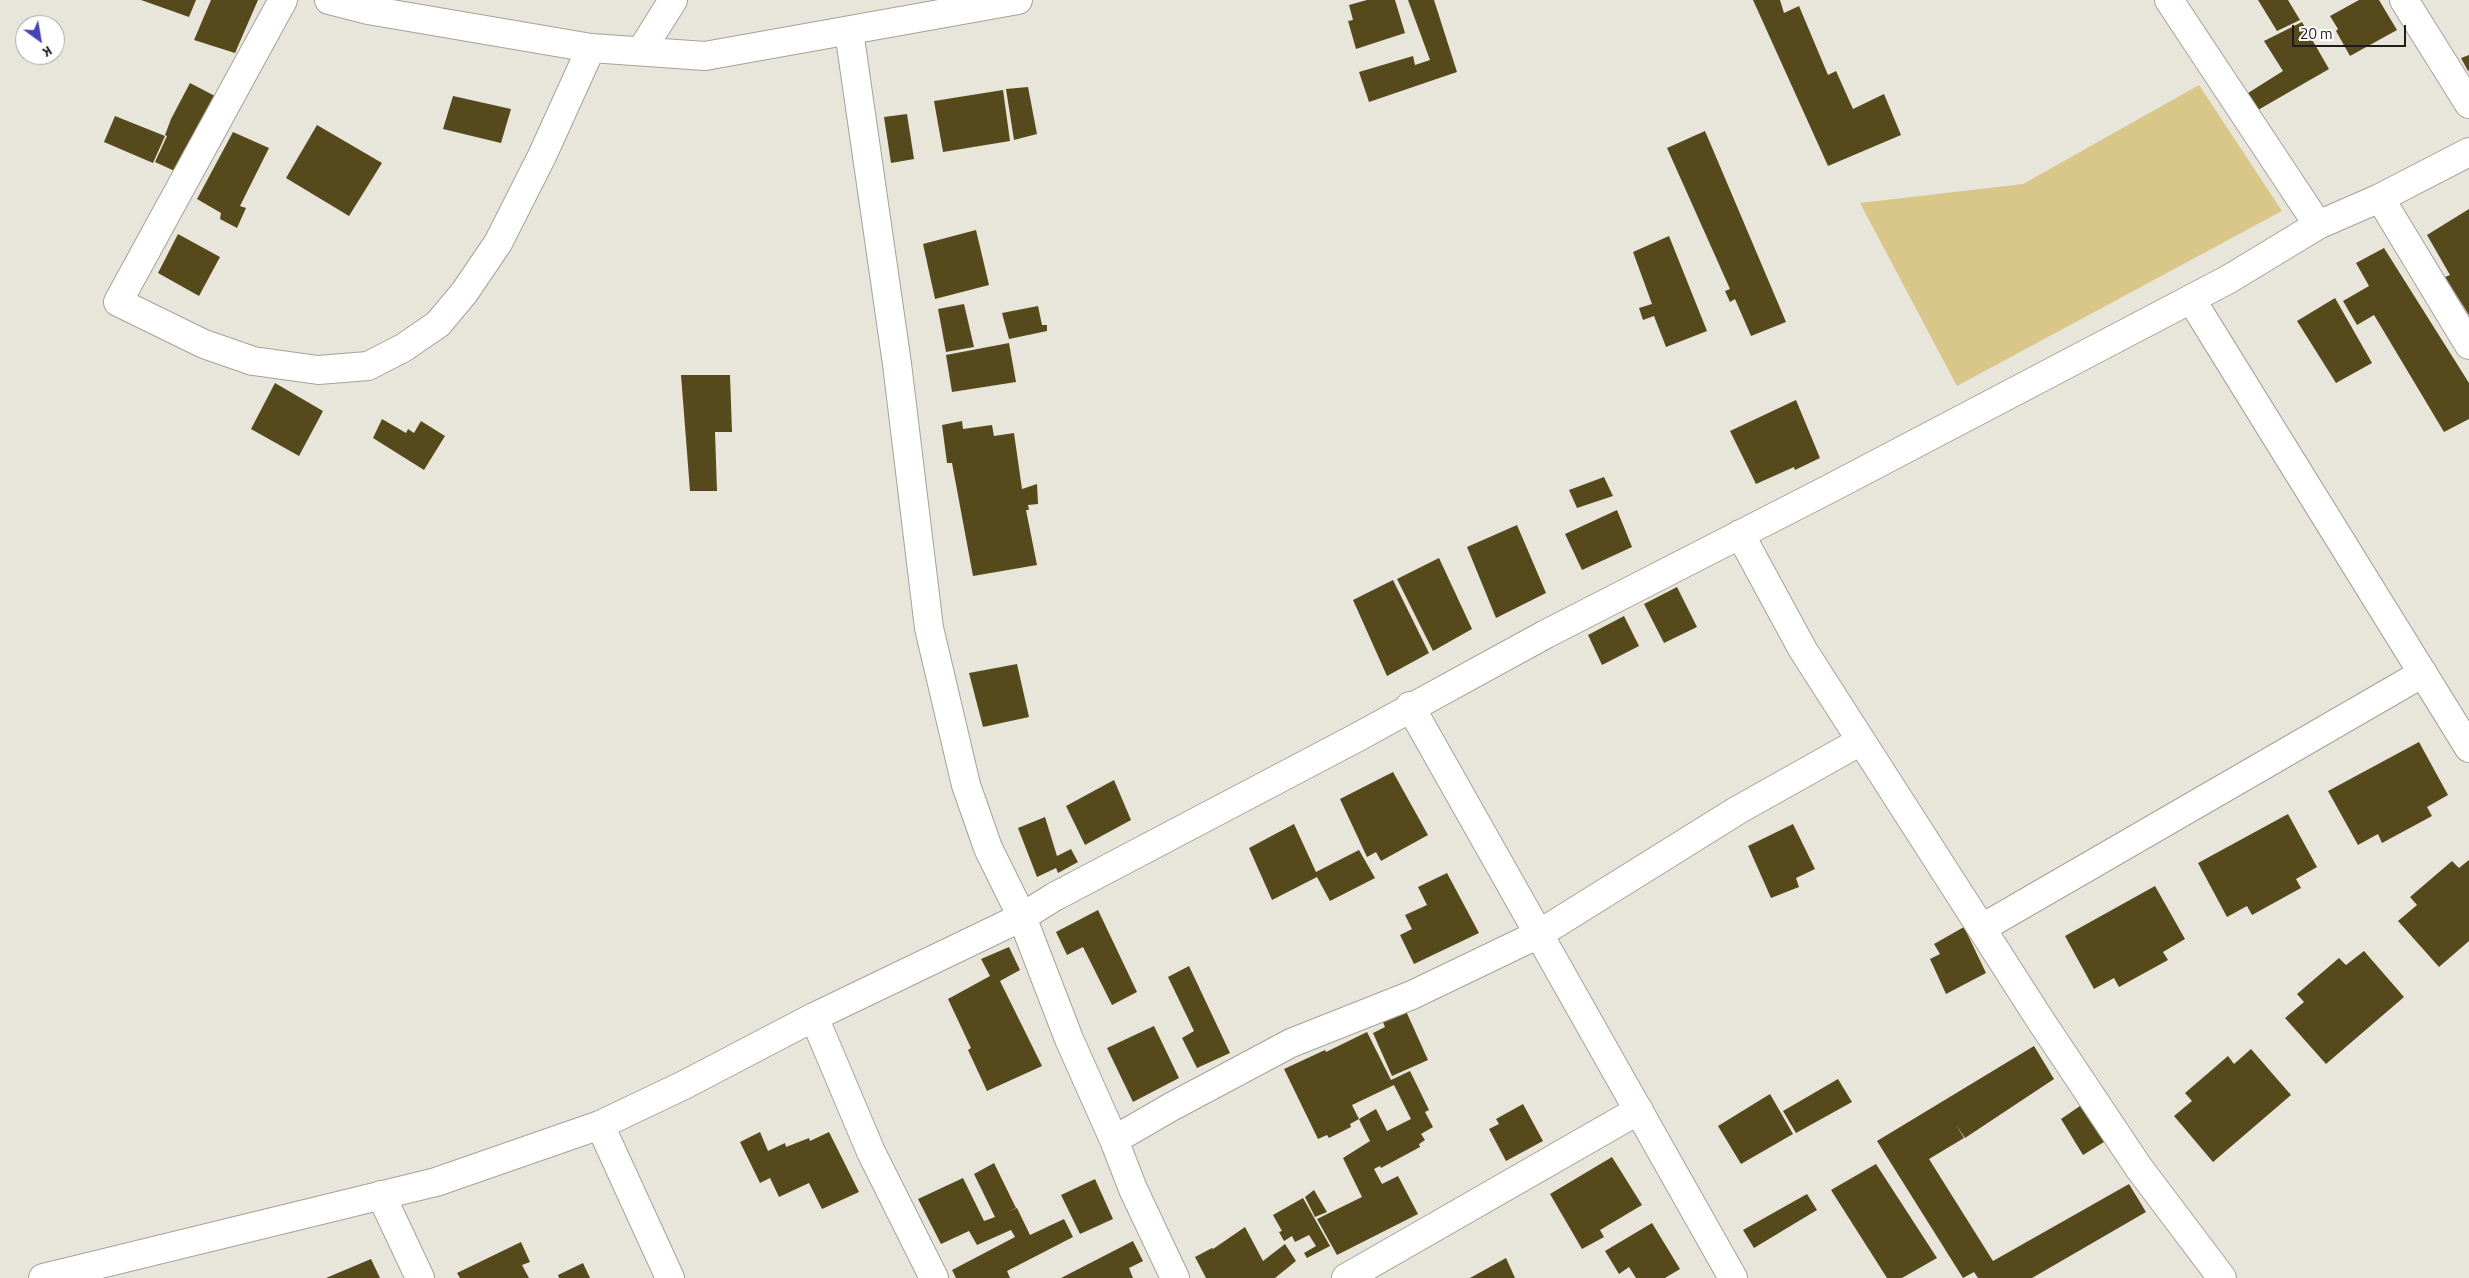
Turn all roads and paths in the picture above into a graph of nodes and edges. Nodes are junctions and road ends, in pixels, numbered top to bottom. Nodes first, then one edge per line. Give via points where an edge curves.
1 (284, 0) edge
2 (329, 0) edge
3 (673, 0) edge
4 (1014, 0) edge
5 (2169, 0) edge
6 (2404, 0) edge
7 (371, 5) edge
8 (849, 31) junction
9 (591, 48) junction
10 (641, 51) junction
11 (2469, 104) edge
12 (2469, 152) edge
13 (2380, 198) junction
14 (2318, 225) junction
15 (2191, 299) junction
16 (2469, 344) edge
17 (1740, 534) junction
18 (2423, 673) junction
19 (1410, 706) junction
20 (1861, 741) junction
21 (2469, 748) edge
22 (1022, 917) junction
23 (1982, 928) junction
24 (1539, 934) junction
25 (814, 1017) junction
26 (1639, 1110) junction
27 (600, 1125) junction
28 (1114, 1140) junction
29 (381, 1195) junction
30 (43, 1278) edge
31 (420, 1278) edge
32 (670, 1278) edge
33 (934, 1278) edge
34 (1175, 1278) edge
35 (1346, 1278) edge
36 (1733, 1278) edge
37 (2222, 1278) edge

1 - 9 street via 118,302 204,344 253,361 318,370 368,366 403,348 438,324 498,243
2 - 7 street
3 - 10 street
4 - 8 street
5 - 14 street
6 - 11 street
7 - 9 street
8 - 10 street via 704,56
8 - 22 street via 898,364 929,628 966,785 988,848
9 - 10 street
12 - 13 street
13 - 14 street
13 - 16 street
14 - 15 street
15 - 17 street
15 - 18 street
17 - 19 street
17 - 20 street via 1803,650
18 - 21 street
18 - 23 street
19 - 22 street
19 - 24 street
20 - 23 street
20 - 24 street via 1738,810
22 - 25 street
22 - 28 street via 1068,1039
23 - 37 street via 2139,1168
24 - 26 street
24 - 28 street via 1412,995 1291,1043
25 - 27 street
25 - 33 street via 871,1152
26 - 35 street
26 - 36 street
27 - 29 street via 436,1182
27 - 32 street
28 - 34 street
29 - 30 street
29 - 31 street

